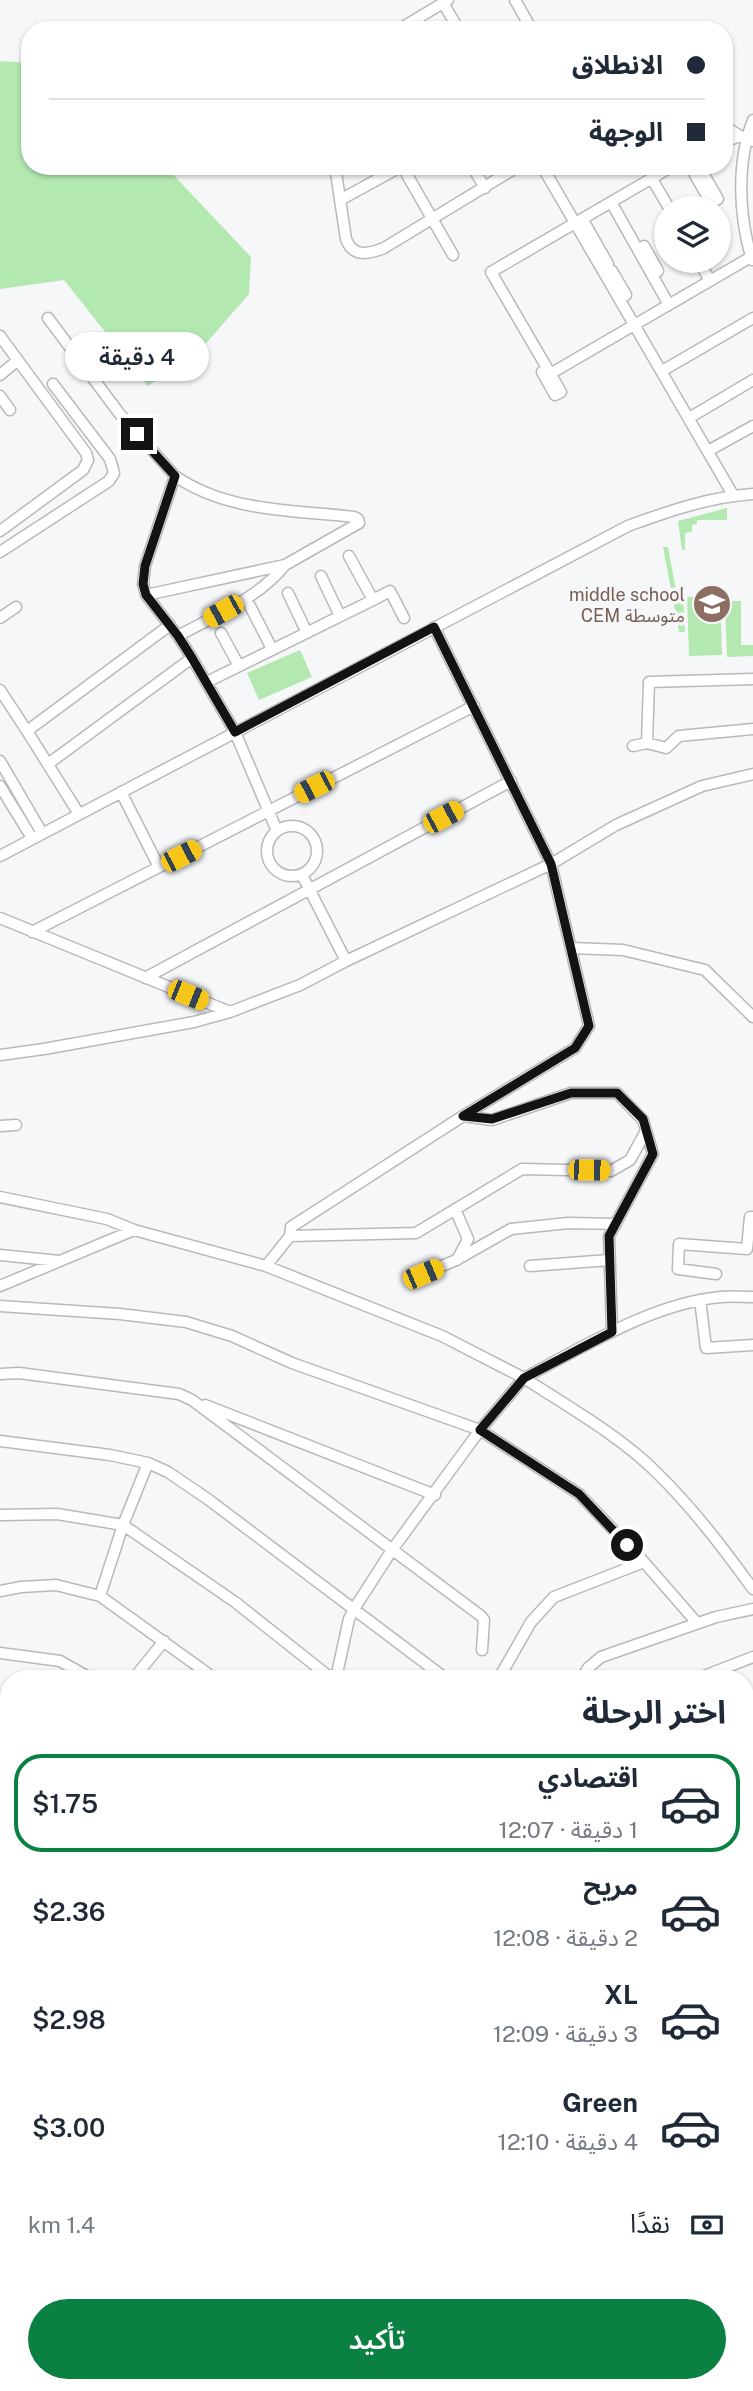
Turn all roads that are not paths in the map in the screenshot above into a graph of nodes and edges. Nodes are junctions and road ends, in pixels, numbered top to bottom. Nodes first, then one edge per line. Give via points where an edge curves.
1 (515, 0) edge
2 (446, 2) edge
3 (413, 21) edge
4 (455, 21) edge
5 (527, 21) edge
6 (753, 120) edge
7 (746, 139) edge
8 (336, 175) edge
9 (386, 175) edge
10 (407, 175) edge
11 (477, 175) edge
12 (505, 175) edge
13 (549, 175) edge
14 (650, 175) edge
15 (649, 180) junction
16 (485, 188) junction
17 (661, 196) edge
18 (340, 200) junction
19 (611, 202) junction
20 (585, 218) junction
21 (433, 220) junction
22 (453, 255) dead end
23 (752, 259) edge
24 (706, 273) edge
25 (710, 281) junction
26 (669, 305) junction
27 (48, 318) dead end
28 (753, 318) edge
29 (635, 325) junction
30 (0, 336) edge
31 (18, 360) junction
32 (662, 371) junction
33 (0, 375) edge
34 (753, 380) edge
35 (53, 384) dead end
36 (0, 396) edge
37 (10, 410) dead end
38 (689, 418) junction
39 (753, 426) edge
40 (708, 451) junction
41 (175, 476) junction
42 (753, 494) edge
43 (733, 495) junction
44 (0, 531) edge
45 (0, 552) edge
46 (349, 556) dead end
47 (285, 565) junction
48 (321, 576) dead end
49 (288, 593) dead end
50 (146, 595) junction
51 (373, 600) junction
52 (250, 606) dead end
53 (16, 607) dead end
54 (340, 616) junction
55 (0, 618) edge
56 (404, 618) dead end
57 (170, 625) junction
58 (434, 627) junction
59 (221, 633) dead end
60 (307, 633) junction
61 (178, 636) junction
62 (272, 649) junction
63 (192, 658) junction
64 (239, 666) junction
65 (753, 679) edge
66 (206, 681) junction
67 (0, 690) edge
68 (474, 706) junction
69 (753, 729) edge
70 (27, 731) junction
71 (235, 732) junction
72 (647, 743) junction
73 (633, 746) dead end
74 (0, 761) edge
75 (48, 764) junction
76 (753, 774) edge
77 (511, 781) junction
78 (0, 786) edge
79 (121, 792) junction
80 (268, 810) junction
81 (79, 814) junction
82 (277, 831) junction
83 (37, 836) junction
84 (0, 855) edge
85 (551, 864) junction
86 (159, 867) junction
87 (302, 875) junction
88 (309, 888) junction
89 (0, 918) edge
90 (32, 932) junction
91 (571, 948) junction
92 (346, 961) junction
93 (145, 978) junction
94 (230, 1012) junction
95 (753, 1017) edge
96 (0, 1055) edge
97 (463, 1116) junction
98 (16, 1125) dead end
99 (0, 1126) edge
100 (646, 1130) junction
101 (0, 1196) edge
102 (456, 1209) junction
103 (753, 1217) edge
104 (616, 1224) junction
105 (134, 1230) junction
106 (290, 1236) junction
107 (0, 1255) edge
108 (456, 1260) junction
109 (610, 1260) junction
110 (61, 1261) junction
111 (267, 1266) junction
112 (530, 1266) dead end
113 (423, 1274) dead end
114 (716, 1274) dead end
115 (0, 1286) edge
116 (753, 1297) edge
117 (700, 1300) junction
118 (0, 1306) edge
119 (612, 1332) junction
120 (753, 1345) edge
121 (0, 1374) edge
122 (524, 1378) junction
123 (191, 1399) junction
124 (480, 1430) junction
125 (0, 1441) edge
126 (148, 1463) junction
127 (435, 1495) junction
128 (0, 1515) edge
129 (123, 1525) junction
130 (393, 1550) junction
131 (644, 1562) junction
132 (753, 1589) edge
133 (0, 1591) edge
134 (100, 1596) junction
135 (354, 1609) junction
136 (753, 1609) edge
137 (697, 1623) junction
138 (164, 1641) junction
139 (482, 1650) dead end
140 (0, 1653) edge
141 (753, 1657) edge
142 (76, 1670) edge
143 (140, 1670) edge
144 (203, 1670) edge
145 (324, 1670) edge
146 (336, 1670) edge
147 (434, 1670) edge
148 (504, 1670) edge
149 (587, 1670) edge
150 (720, 1670) edge

1 - 5 street
2 - 3 street
2 - 4 street
6 - 7 street
7 - 23 street via 743,222
8 - 18 street
9 - 18 street
10 - 21 street
11 - 16 street
12 - 16 street
13 - 20 street
14 - 15 street
15 - 17 street
15 - 19 street via 639,178 625,186 629,192
16 - 21 street
18 - 21 street via 348,246 363,255
19 - 20 street
19 - 26 street via 658,271 652,275
20 - 29 street via 608,264 604,271 612,271 626,295 620,299
20 - 29 street via 565,229 563,223 551,230 550,238 541,235 527,244 530,249 502,259 497,268 549,371
21 - 22 street
23 - 25 street
24 - 25 street
25 - 26 street
26 - 29 street
27 - 41 street via 119,413
28 - 32 street
29 - 32 street
30 - 31 street
31 - 33 street
31 - 44 street via 88,460 83,470
32 - 38 street
34 - 38 street
35 - 45 street via 110,459 114,473 109,481
36 - 37 street
38 - 40 street
39 - 40 street
40 - 43 street
41 - 47 street via 200,492 249,506 358,519 356,526
41 - 50 street via 145,566
42 - 43 street
43 - 58 street via 628,526
46 - 51 street
47 - 50 street
47 - 61 street via 245,599
48 - 54 street
49 - 60 street
50 - 57 street
51 - 54 street
51 - 56 street via 390,591
52 - 62 street
53 - 55 street
54 - 60 street
57 - 61 street
57 - 70 street
58 - 68 street
58 - 71 street
59 - 64 street
60 - 62 street
61 - 63 street
62 - 64 street
63 - 66 street
63 - 75 street
64 - 66 street
65 - 72 street via 649,682
66 - 71 street
67 - 70 street
68 - 77 street
68 - 80 street
69 - 72 street via 679,736 666,748
70 - 75 street
71 - 79 street
71 - 80 street
72 - 73 street
74 - 83 street
75 - 81 street
76 - 85 street via 702,786 617,825
77 - 85 street
77 - 88 street
78 - 83 street
79 - 81 street
79 - 86 street
80 - 82 street
80 - 86 street
81 - 83 street
82 - 87 street via 268,844 268,860 278,873
82 - 87 street via 293,826 315,839 318,856
83 - 84 street
85 - 91 street
85 - 92 street
86 - 90 street
87 - 88 street
88 - 92 street
88 - 93 street
89 - 90 street
90 - 93 street
91 - 95 street via 623,950 705,970
91 - 97 street via 589,1026 575,1048
92 - 94 street
93 - 94 street
94 - 96 street
97 - 100 street via 492,1119 571,1093 617,1093 643,1119
97 - 106 street via 291,1227
98 - 99 street
100 - 102 street via 630,1160 611,1171 522,1169
100 - 104 street via 653,1154
101 - 105 street via 107,1219
102 - 106 street via 416,1233
102 - 108 street via 468,1239
103 - 114 street via 747,1249 679,1244 678,1269
104 - 108 street via 510,1229
104 - 109 street via 609,1236
105 - 110 street
105 - 111 street
106 - 111 street
107 - 110 street
108 - 113 street
109 - 112 street
109 - 119 street
110 - 115 street
111 - 122 street via 442,1336
116 - 117 street
117 - 119 street
117 - 120 street via 706,1348
118 - 124 street via 186,1322
119 - 122 street
121 - 123 street
122 - 124 street
122 - 132 street via 592,1421 655,1471 714,1534
123 - 127 street
123 - 130 street
124 - 127 street
124 - 131 street via 579,1494
125 - 126 street
126 - 129 street
126 - 135 street via 187,1484
127 - 130 street
128 - 129 street via 57,1514
129 - 134 street
129 - 145 street
130 - 135 street
130 - 139 street via 481,1616
131 - 137 street
131 - 148 street via 554,1597 531,1622
133 - 134 street via 56,1586
134 - 138 street
135 - 146 street
135 - 147 street
136 - 137 street
137 - 149 street via 601,1657
138 - 143 street
138 - 144 street
140 - 142 street via 60,1661
141 - 150 street

